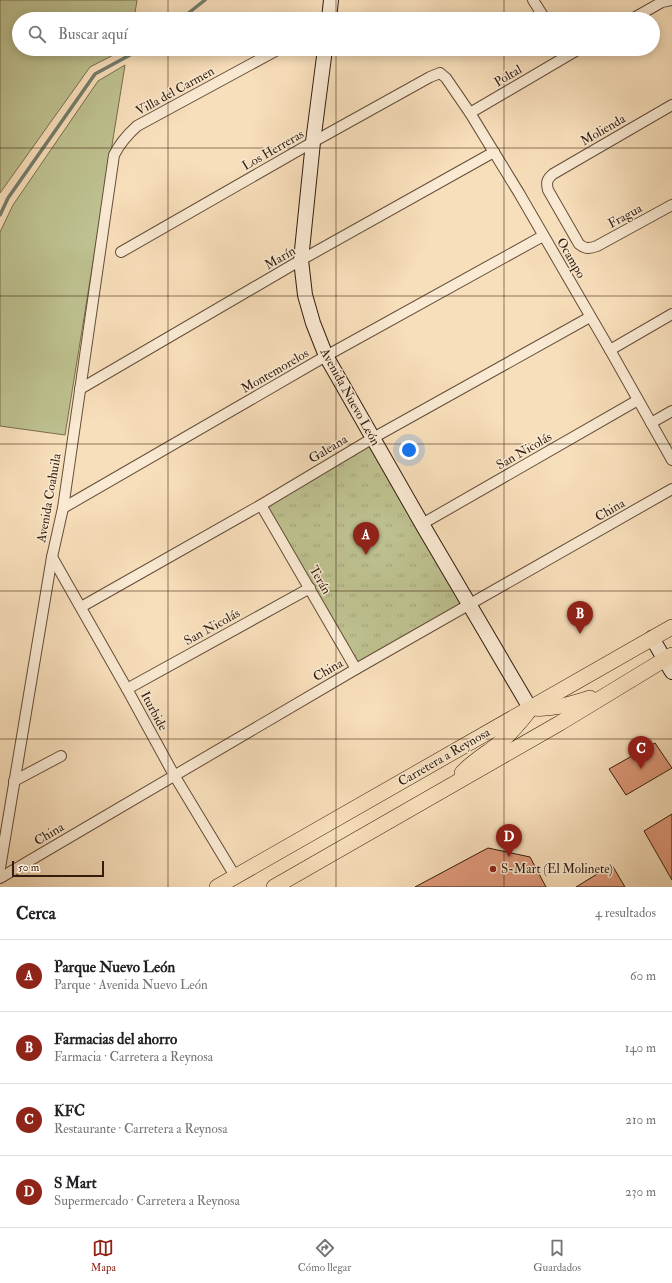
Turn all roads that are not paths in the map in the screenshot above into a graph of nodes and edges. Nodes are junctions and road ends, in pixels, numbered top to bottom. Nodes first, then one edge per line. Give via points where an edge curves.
1 (331, 0) edge
2 (533, 0) edge
3 (672, 0) edge
4 (330, 12) edge
5 (541, 12) edge
6 (644, 12) edge
7 (266, 56) edge
8 (324, 56) edge
9 (559, 56) edge
10 (440, 73) joint
11 (672, 105) edge
12 (470, 113) junction
13 (127, 134) joint
14 (313, 142) junction
15 (494, 152) junction
16 (672, 205) edge
17 (543, 236) junction
18 (589, 249) joint
19 (121, 252) dead end
20 (301, 260) junction
21 (672, 314) edge
22 (590, 317) junction
23 (610, 350) junction
24 (326, 356) junction
25 (80, 389) junction
26 (638, 400) junction
27 (672, 411) edge
28 (651, 423) junction
29 (372, 438) junction
30 (672, 460) edge
31 (672, 489) edge
32 (262, 505) junction
33 (62, 508) junction
34 (422, 524) junction
35 (52, 557) junction
36 (310, 588) junction
37 (470, 605) junction
38 (81, 607) junction
39 (672, 627) edge
40 (652, 638) junction
41 (670, 662) edge
42 (356, 669) junction
43 (128, 689) junction
44 (610, 692) junction
45 (530, 708) junction
46 (61, 756) dead end
47 (174, 775) junction
48 (14, 781) junction
49 (452, 786) junction
50 (0, 868) edge
51 (235, 876) junction
52 (0, 878) edge
53 (217, 887) edge
54 (274, 887) edge

1 - 4 street
2 - 5 street
3 - 6 street via 662,2
7 - 13 street, Villa del Carmen via 147,120
8 - 14 street, Avenida Nuevo León
9 - 12 street, Poltal
10 - 12 street, Ocampo
10 - 14 street, Los Herreras
11 - 18 street, Molienda via 548,179 548,190 579,244
12 - 15 street, Ocampo
13 - 25 street, Avenida Coahuila via 114,155
14 - 19 street, Los Herreras
14 - 20 street, Avenida Nuevo León
15 - 17 street, Ocampo
15 - 20 street, Marín
16 - 18 street, Fragua
17 - 22 street, Ocampo
17 - 24 street, Montemorelos
20 - 24 street, Avenida Nuevo León via 305,295
20 - 25 street, Marín
21 - 23 street
22 - 23 street, Ocampo
22 - 29 street, Galeana
23 - 26 street, Ocampo
24 - 29 street, Avenida Nuevo León
24 - 33 street, Montemorelos
25 - 33 street, Avenida Coahuila
26 - 28 street, Ocampo
26 - 34 street, San Nicolás
27 - 28 street
28 - 30 street, Ocampo
29 - 32 street, Galeana
29 - 34 street, Avenida Nuevo León
31 - 37 street, China
32 - 36 street, Terán
32 - 38 street, Galeana
33 - 35 street, Avenida Coahuila
34 - 37 street, Avenida Nuevo León
35 - 38 street, Iturbide
35 - 48 street, Avenida Coahuila
36 - 42 street, Terán
36 - 43 street, San Nicolás
37 - 42 street, China
37 - 45 street, Avenida Nuevo León
38 - 43 street, Iturbide
39 - 40 main road, Carretera a Reynosa
40 - 41 street
40 - 45 main road, Carretera a Reynosa
41 - 44 main road
42 - 47 street, China
43 - 47 street, Iturbide
44 - 45 main road via 553,708
44 - 49 main road
45 - 49 main road via 514,731 474,761
45 - 51 main road, Carretera a Reynosa
46 - 48 street
47 - 51 street, Iturbide
47 - 52 street, China
48 - 50 street, Avenida Coahuila
49 - 54 main road
51 - 53 main road, Carretera a Reynosa

